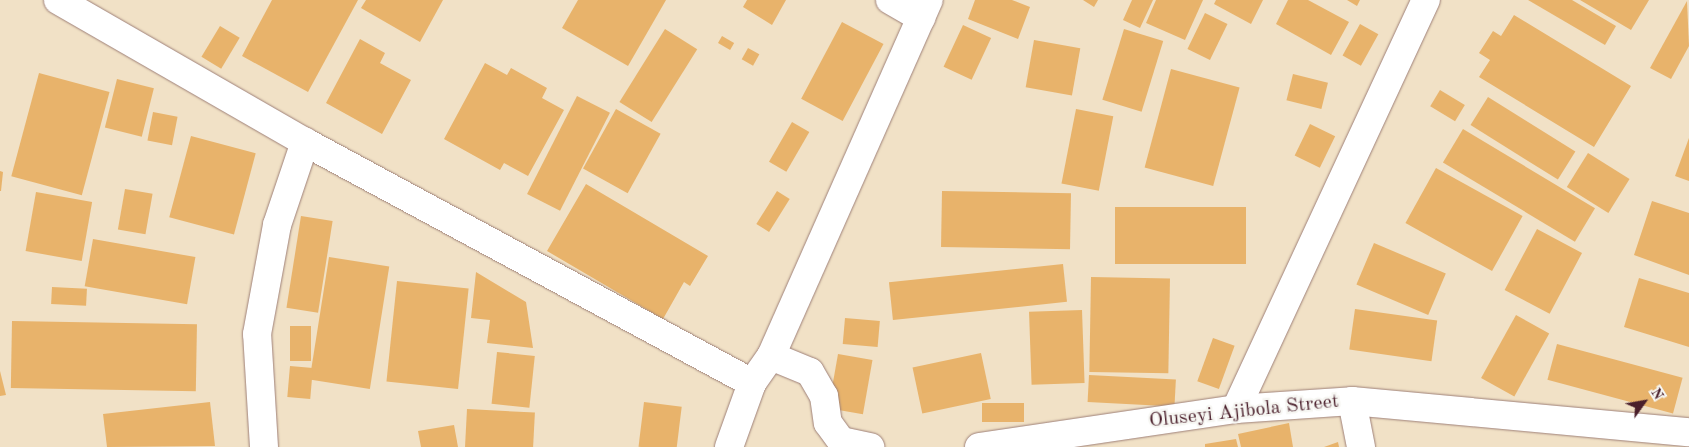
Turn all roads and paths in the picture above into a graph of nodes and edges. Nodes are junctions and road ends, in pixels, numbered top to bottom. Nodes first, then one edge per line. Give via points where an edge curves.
1 (58, 0) edge
2 (890, 0) edge
3 (1426, 0) edge
4 (925, 9) edge
5 (305, 142) junction
6 (771, 356) junction
7 (752, 383) junction
8 (1352, 401) junction
9 (1236, 409) junction
10 (1689, 432) edge
11 (841, 444) edge
12 (264, 447) edge
13 (729, 447) edge
14 (870, 447) edge
15 (979, 447) edge
16 (1361, 447) edge

1 - 5 street
2 - 4 street
3 - 9 street
4 - 6 street
5 - 7 street
5 - 12 street via 277,225 257,334
6 - 7 street
6 - 11 street via 810,372 824,396 828,423
7 - 13 street
8 - 9 street, Oluseyi Ajibola Street
8 - 10 street, Oluseyi Ajibola Street
8 - 16 street
9 - 15 street, Oluseyi Ajibola Street
11 - 14 street

